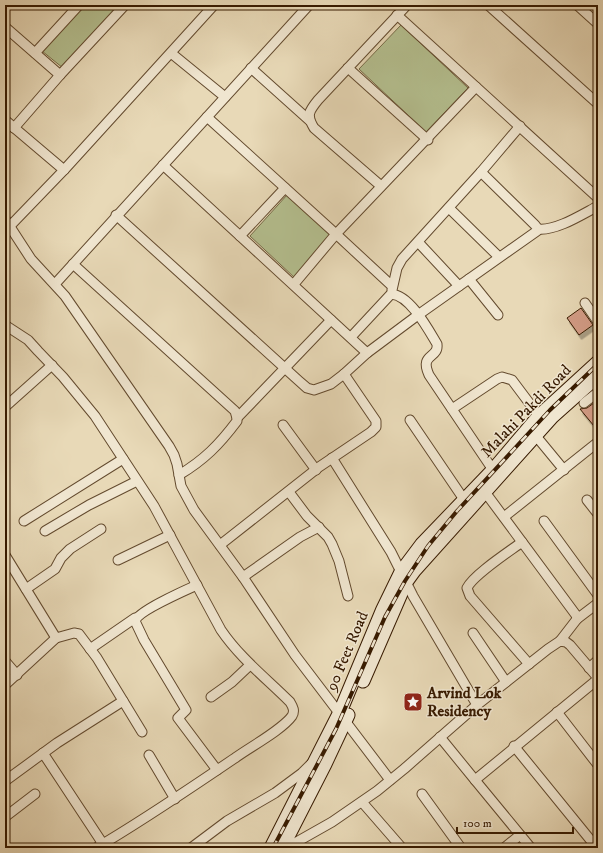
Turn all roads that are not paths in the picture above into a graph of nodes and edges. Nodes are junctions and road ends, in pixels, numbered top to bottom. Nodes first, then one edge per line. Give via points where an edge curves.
1 (79, 5) edge
2 (125, 5) edge
3 (214, 5) edge
4 (309, 5) edge
5 (407, 5) edge
6 (488, 5) edge
7 (577, 5) edge
8 (397, 15) junction
9 (598, 24) edge
10 (5, 27) edge
11 (171, 53) junction
12 (35, 54) junction
13 (252, 68) junction
14 (348, 68) junction
15 (60, 75) junction
16 (476, 87) junction
17 (225, 97) junction
18 (598, 104) edge
19 (207, 117) junction
20 (5, 120) edge
21 (310, 121) junction
22 (520, 126) junction
23 (14, 128) junction
24 (428, 140) junction
25 (163, 165) junction
26 (64, 170) junction
27 (481, 172) junction
28 (381, 186) junction
29 (285, 188) junction
30 (598, 198) edge
31 (598, 206) edge
32 (449, 208) junction
33 (116, 215) junction
34 (8, 223) edge
35 (538, 229) junction
36 (336, 234) junction
37 (240, 236) junction
38 (418, 242) junction
39 (499, 257) junction
40 (73, 264) junction
41 (469, 279) junction
42 (55, 284) junction
43 (294, 284) junction
44 (459, 286) junction
45 (392, 290) junction
46 (585, 304) dead end
47 (418, 315) junction
48 (498, 315) dead end
49 (331, 320) junction
50 (598, 322) edge
51 (5, 326) edge
52 (351, 337) junction
53 (367, 353) junction
54 (598, 362) edge
55 (52, 365) junction
56 (285, 368) junction
57 (344, 374) junction
58 (598, 378) edge
59 (598, 392) edge
60 (584, 403) dead end
61 (5, 407) edge
62 (452, 410) junction
63 (539, 416) junction
64 (238, 418) junction
65 (410, 420) dead end
66 (283, 425) dead end
67 (536, 436) junction
68 (598, 442) edge
69 (522, 444) junction
70 (332, 458) junction
71 (123, 460) junction
72 (316, 470) junction
73 (493, 470) junction
74 (564, 470) junction
75 (179, 475) junction
76 (137, 481) junction
77 (482, 488) junction
78 (289, 492) junction
79 (588, 500) dead end
80 (464, 501) junction
81 (598, 514) edge
82 (504, 517) junction
83 (24, 521) dead end
84 (544, 521) dead end
85 (319, 527) junction
86 (101, 528) dead end
87 (45, 531) dead end
88 (170, 535) junction
89 (522, 542) junction
90 (220, 545) junction
91 (5, 555) edge
92 (118, 560) dead end
93 (243, 577) junction
94 (404, 577) junction
95 (197, 585) junction
96 (26, 589) junction
97 (598, 595) edge
98 (348, 596) dead end
99 (598, 603) edge
100 (135, 618) junction
101 (577, 619) junction
102 (473, 633) dead end
103 (56, 638) junction
104 (560, 641) junction
105 (90, 649) junction
106 (598, 660) edge
107 (5, 661) edge
108 (529, 664) junction
109 (250, 665) junction
110 (589, 668) junction
111 (17, 675) junction
112 (598, 679) edge
113 (506, 682) junction
114 (5, 685) edge
115 (211, 697) dead end
116 (123, 701) junction
117 (477, 705) junction
118 (557, 712) junction
119 (343, 716) junction
120 (142, 732) dead end
121 (440, 737) junction
122 (514, 746) junction
123 (43, 753) junction
124 (149, 755) dead end
125 (315, 760) junction
126 (598, 765) edge
127 (217, 770) junction
128 (390, 780) junction
129 (475, 780) junction
130 (5, 781) edge
131 (36, 794) dead end
132 (422, 794) dead end
133 (175, 799) junction
134 (362, 802) junction
135 (5, 817) edge
136 (520, 835) junction
137 (594, 845) edge
138 (100, 846) edge
139 (191, 848) edge
140 (271, 848) edge
141 (282, 848) edge
142 (286, 848) edge
143 (402, 848) edge
144 (461, 848) edge
145 (504, 848) edge
146 (531, 848) edge

1 - 12 street
2 - 15 street
3 - 11 street
4 - 13 street
5 - 8 street
6 - 18 street
7 - 9 street
8 - 14 street
8 - 16 street
10 - 12 street
11 - 17 street
11 - 26 street
12 - 15 street
13 - 17 street
13 - 21 street
14 - 21 street via 311,108
14 - 24 street
15 - 23 street
16 - 22 street
16 - 24 street
17 - 19 street
19 - 25 street
19 - 29 street
20 - 23 street
21 - 28 street via 322,136
22 - 27 street
22 - 30 street
23 - 26 street
24 - 28 street
25 - 33 street
25 - 37 street
26 - 34 street
27 - 32 street
27 - 35 street
28 - 36 street
29 - 36 street
29 - 37 street
31 - 35 street via 556,226
32 - 38 street
32 - 39 street
33 - 40 street
33 - 56 street
34 - 42 street via 31,258
35 - 39 street via 529,238
36 - 43 street
36 - 45 street
37 - 43 street
38 - 44 street
38 - 45 street via 397,268
39 - 41 street
40 - 42 street
40 - 64 street via 232,408
41 - 44 street
41 - 48 street
42 - 75 street via 169,446
43 - 49 street
44 - 47 street
45 - 47 street
45 - 52 street
46 - 50 street
47 - 53 street
47 - 62 street via 437,344 435,352 426,362 426,369
49 - 52 street
49 - 56 street
51 - 55 street via 28,340
52 - 53 street
53 - 57 street
54 - 63 main road, Malahi Pakdi Road
55 - 61 street
55 - 71 street via 86,404
56 - 57 street via 307,388 314,390 331,384
56 - 64 street
57 - 70 street via 377,424 371,432
58 - 67 main road, Malahi Pakdi Road via 552,417
59 - 60 street
62 - 63 street via 502,377 512,380
62 - 73 street
63 - 69 main road, Malahi Pakdi Road
64 - 75 street via 207,456
65 - 80 street
66 - 72 street
67 - 69 main road, Malahi Pakdi Road
67 - 74 street
68 - 74 street
69 - 73 main road, Malahi Pakdi Road
69 - 77 main road, Malahi Pakdi Road
70 - 72 street
70 - 94 street
71 - 76 street
71 - 83 street
72 - 78 street
73 - 77 main road, Malahi Pakdi Road
74 - 82 street
75 - 90 street via 188,501
76 - 87 street
76 - 88 street
77 - 80 main road, 90 Feet Road
77 - 82 street
77 - 94 main road, 90 Feet Road via 430,551
78 - 85 street
78 - 90 street
79 - 81 street
80 - 94 main road, 90 Feet Road via 422,544
82 - 89 street
84 - 97 street
85 - 93 street via 300,537
85 - 98 street via 335,550
86 - 96 street via 70,549 55,569
88 - 92 street
88 - 95 street
89 - 101 street via 574,610
89 - 108 street via 472,580 467,588 470,596
90 - 93 street
91 - 96 street
93 - 119 street via 295,655
94 - 117 street
94 - 119 main road, 90 Feet Road via 383,609
95 - 100 street
95 - 109 street via 221,630
96 - 103 street
99 - 101 street
100 - 105 street
100 - 127 street via 135,623 186,710 178,718
101 - 104 street
102 - 113 street
103 - 105 street via 78,634
103 - 111 street
104 - 108 street
104 - 110 street via 570,645
105 - 116 street
106 - 110 street
107 - 111 street
108 - 113 street
109 - 115 street
109 - 127 street via 290,702 294,711 280,726
110 - 112 street
111 - 114 street
112 - 118 street
113 - 117 street
116 - 120 street
116 - 123 street
117 - 121 street
118 - 122 street
118 - 126 street
119 - 125 main road, 90 Feet Road
119 - 128 street
119 - 141 main road, 90 Feet Road
121 - 128 street
121 - 129 street
122 - 129 street
122 - 137 street
123 - 130 street
123 - 138 street
124 - 133 street
125 - 139 street via 275,793 227,821
125 - 140 main road, 90 Feet Road
127 - 133 street
128 - 134 street
129 - 136 street
131 - 135 street
132 - 144 street
133 - 138 street
134 - 142 street
134 - 143 street
136 - 145 street
136 - 146 street

